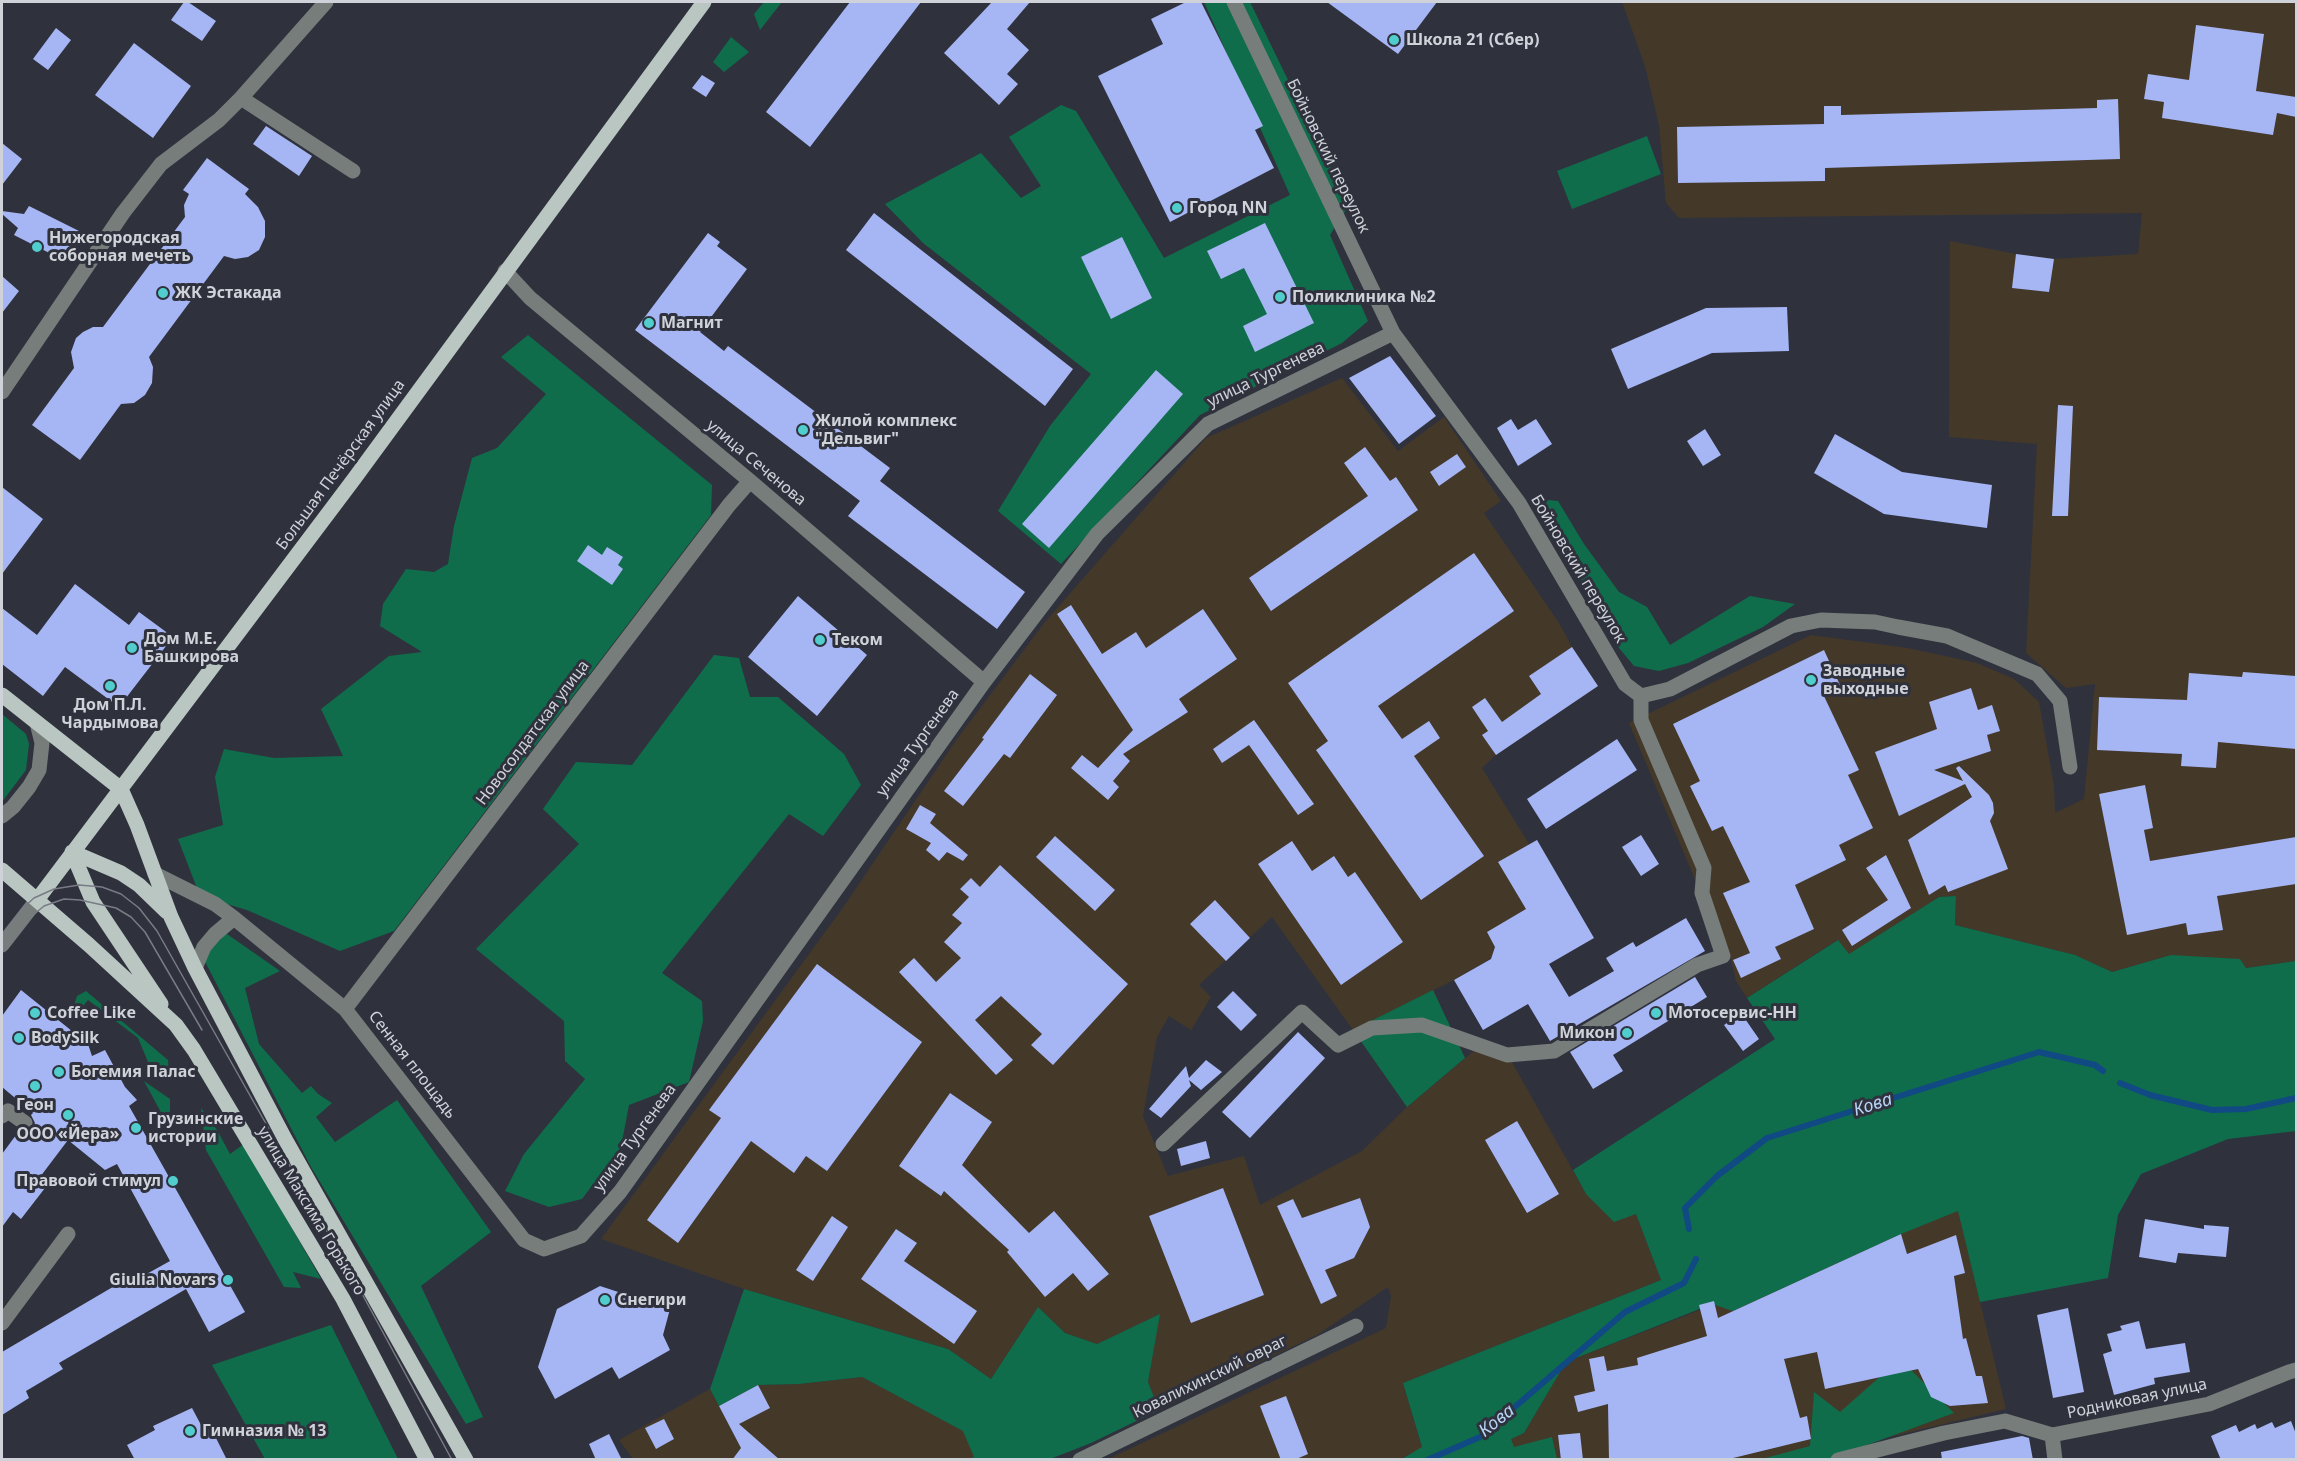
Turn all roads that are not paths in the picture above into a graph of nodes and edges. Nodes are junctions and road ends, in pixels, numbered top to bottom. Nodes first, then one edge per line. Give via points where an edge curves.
1 (326, 2) edge
2 (704, 2) edge
3 (1234, 2) edge
4 (241, 98) junction
5 (353, 171) dead end
6 (505, 272) junction
7 (1394, 333) junction
8 (2, 392) edge
9 (750, 481) junction
10 (984, 682) junction
11 (2, 695) edge
12 (1641, 696) junction
13 (37, 723) junction
14 (2070, 767) dead end
15 (121, 789) junction
16 (2, 816) edge
17 (72, 852) junction
18 (2, 870) edge
19 (155, 874) junction
20 (37, 900) junction
21 (171, 916) junction
22 (234, 918) junction
23 (2, 945) edge
24 (195, 968) junction
25 (345, 1009) junction
26 (176, 1025) junction
27 (2, 1116) edge
28 (25, 1123) dead end
29 (1163, 1144) dead end
30 (68, 1234) dead end
31 (544, 1249) joint
32 (2, 1323) edge
33 (1356, 1326) dead end
34 (2296, 1370) edge
35 (2052, 1435) junction
36 (427, 1460) edge
37 (466, 1460) edge
38 (1080, 1460) edge
39 (1839, 1460) edge
40 (2055, 1460) edge

1 - 4 street
2 - 6 main road, Большая Печёрская улица
3 - 7 street, Бойновский переулок
4 - 5 street
4 - 8 street via 161,164 123,213
6 - 9 street, улица Сеченова via 530,298
6 - 15 main road, Большая Печёрская улица
7 - 10 street, улица Тургенева via 1208,424 1097,534
7 - 12 street, Бойновский переулок via 1519,503 1625,684
9 - 10 street, улица Сеченова
9 - 25 street, Новосолдатская улица
10 - 31 street, улица Тургенева via 620,1191 581,1236
11 - 13 main road
12 - 14 street via 1670,689 1791,626 1821,620 1875,622 1947,636 2037,674 2060,701
12 - 29 street via 1641,720 1704,868 1702,892 1723,956 1697,965 1554,1051 1507,1055 1422,1025 1372,1028 1338,1045 1302,1012
13 - 15 main road
13 - 16 street via 42,743 39,770 24,794
15 - 17 main road, Большая Печёрская улица
15 - 19 main road, улица Максима Горького
17 - 20 main road, Большая Печёрская улица
17 - 21 main road, улица Максима Горького via 121,873
17 - 26 main road via 93,902
18 - 20 main road
19 - 21 main road, улица Максима Горького
19 - 22 street, Сенная площадь
20 - 23 street, Большая Печёрская улица
20 - 26 main road, улица Максима Горького
21 - 24 main road, улица Максима Горького
22 - 24 street via 204,947
22 - 25 street, Сенная площадь
24 - 37 main road, улица Максима Горького via 285,1140
25 - 31 street, Сенная площадь via 524,1240
26 - 36 main road, улица Максима Горького via 343,1299
27 - 28 street via 8,1111
30 - 32 street
33 - 38 street, Ковалихинский овраг
34 - 35 street, Родниковая улица via 2209,1404
35 - 39 street, Родниковая улица via 2005,1421
35 - 40 street, Родниковая улица

